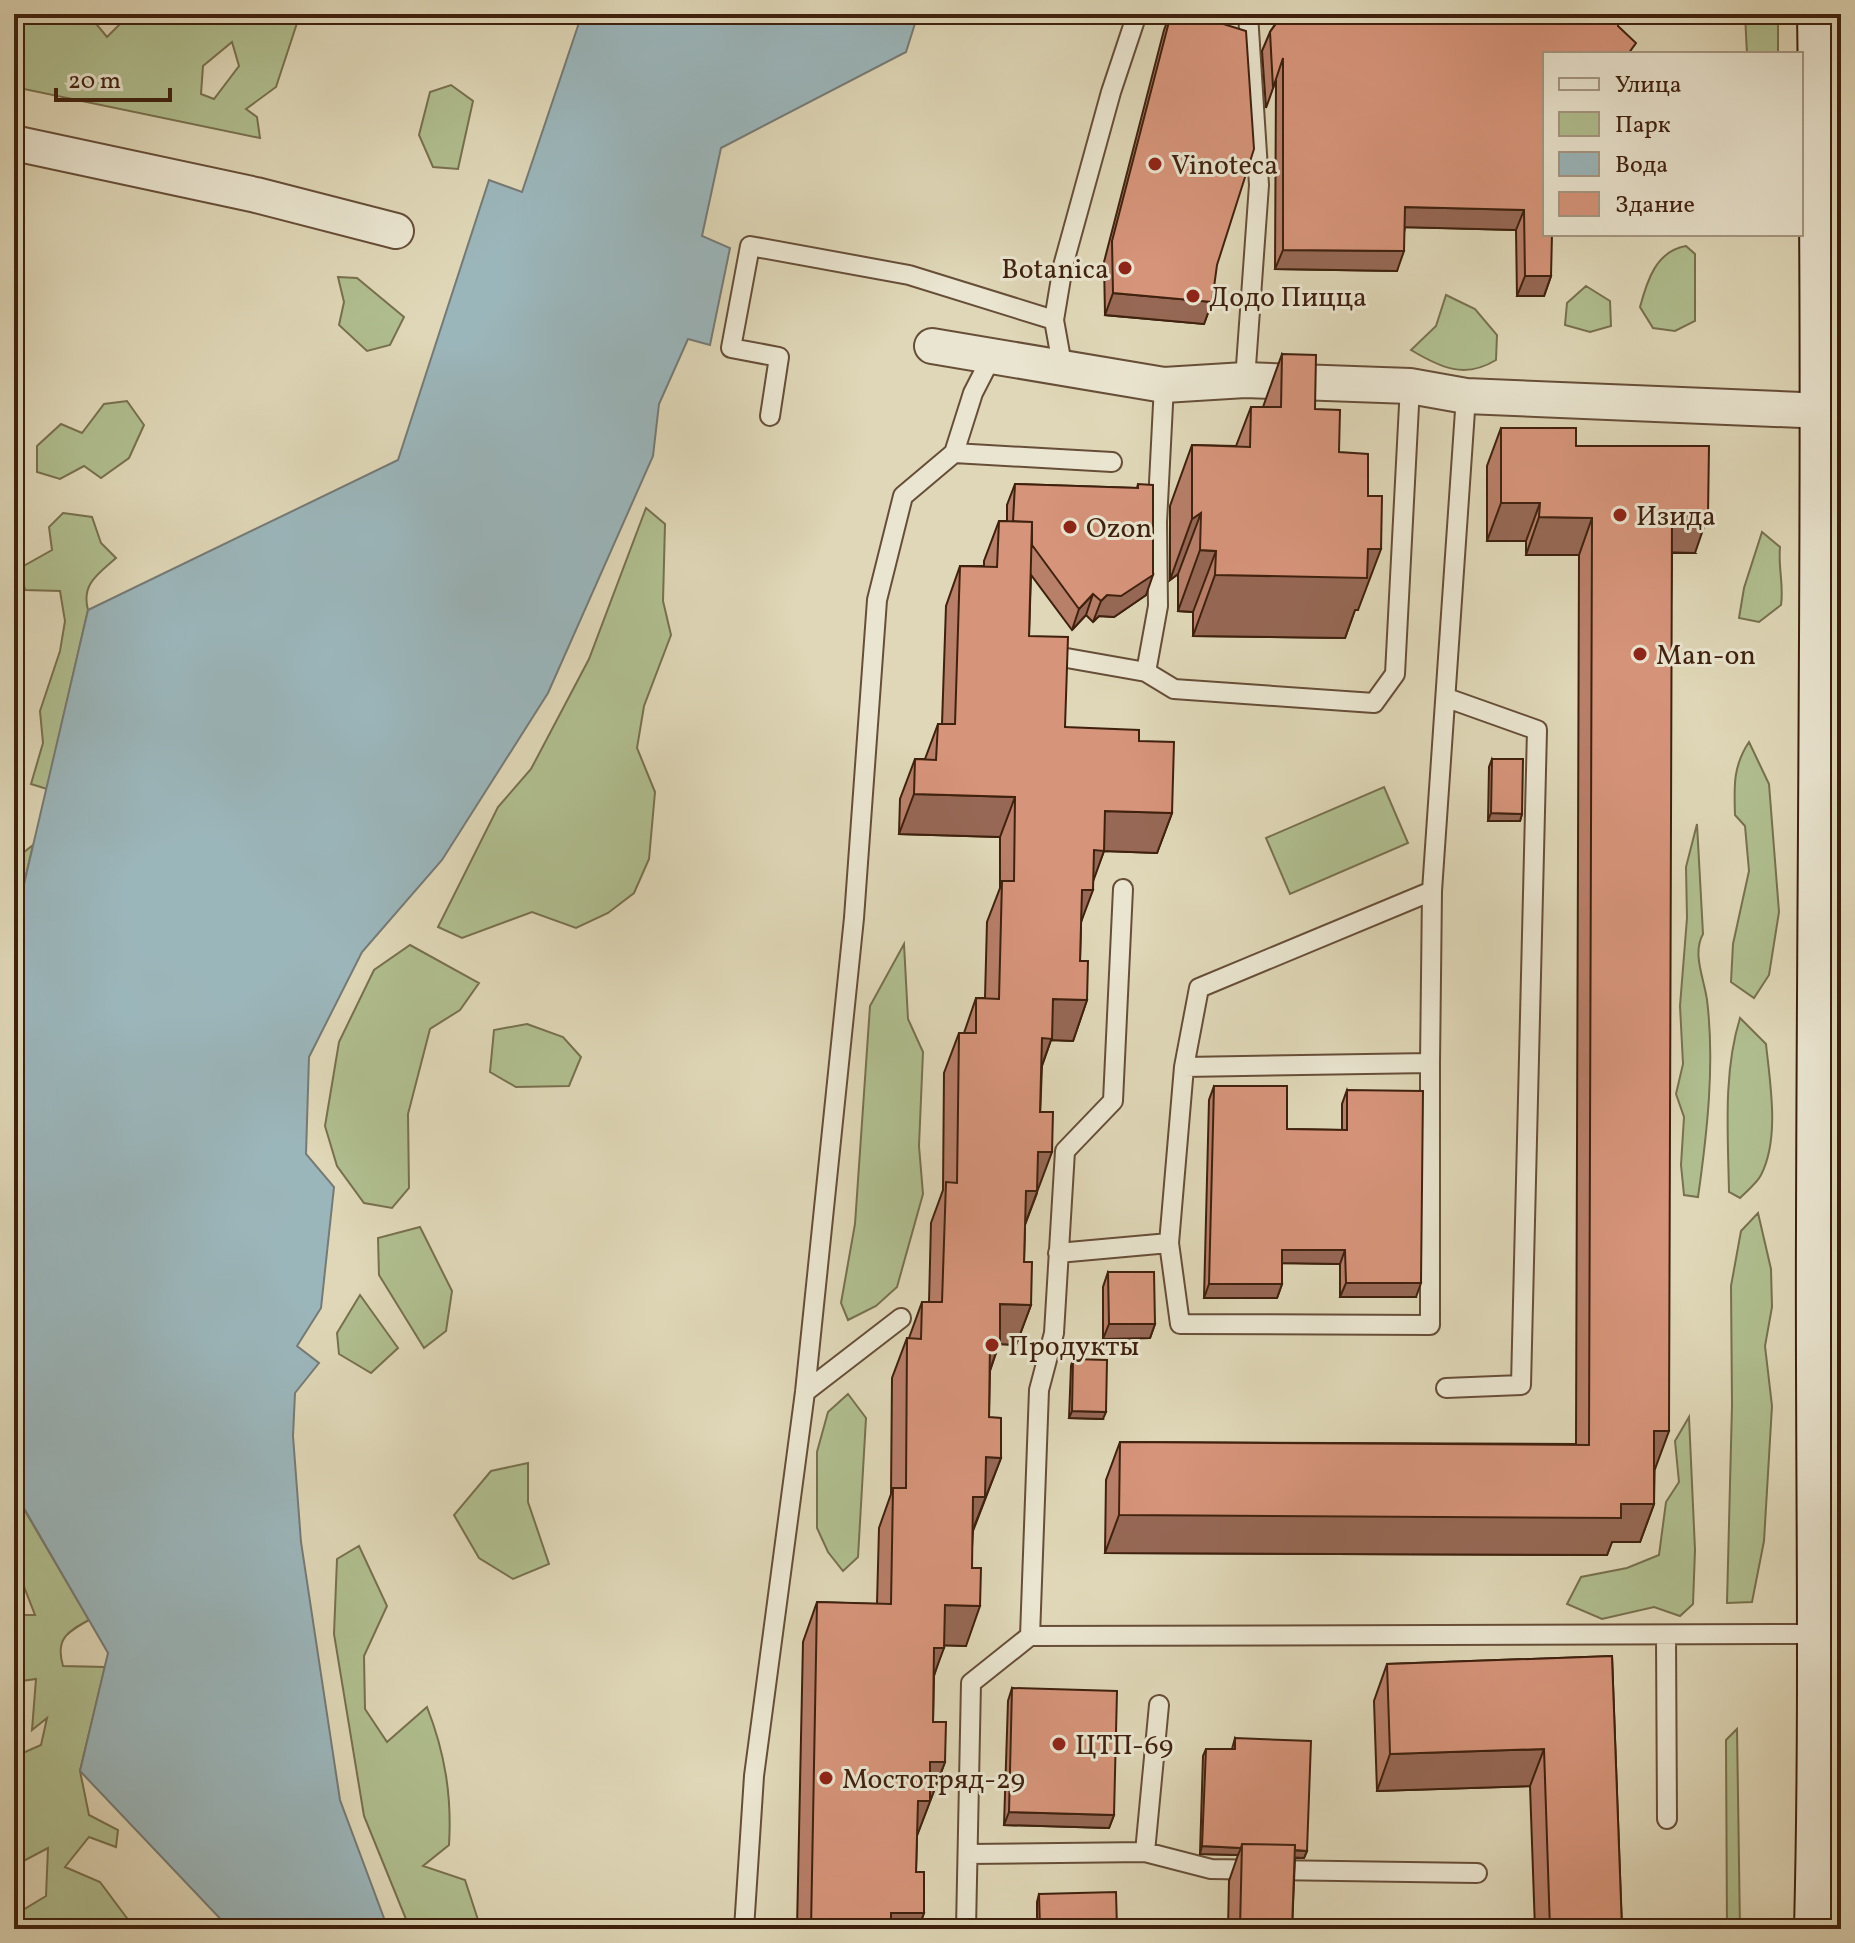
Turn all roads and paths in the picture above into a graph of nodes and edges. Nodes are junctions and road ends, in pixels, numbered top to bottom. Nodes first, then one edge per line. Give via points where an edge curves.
1 (1137, 14) edge
2 (1248, 14) edge
3 (1820, 14) edge
4 (14, 143) edge
5 (396, 231) dead end
6 (1054, 320) junction
7 (932, 346) dead end
8 (992, 356) junction
9 (1063, 370) junction
10 (1245, 380) junction
11 (1164, 385) junction
12 (1410, 386) junction
13 (1466, 396) junction
14 (770, 416) dead end
15 (1830, 424) edge
16 (954, 453) junction
17 (1112, 462) dead end
18 (1035, 653) edge
19 (1146, 672) junction
20 (1447, 698) junction
21 (1123, 889) dead end
22 (1432, 891) junction
23 (1430, 1063) junction
24 (1184, 1067) junction
25 (1169, 1243) junction
26 (1058, 1253) junction
27 (901, 1318) dead end
28 (1446, 1388) dead end
29 (805, 1392) junction
30 (1820, 1634) junction
31 (1666, 1635) junction
32 (1030, 1636) junction
33 (1159, 1705) dead end
34 (1831, 1764) edge
35 (1667, 1819) dead end
36 (1145, 1852) junction
37 (968, 1854) junction
38 (1477, 1873) dead end
39 (744, 1929) edge
40 (966, 1929) edge
41 (1817, 1929) edge

1 - 6 lane via 1063,266
2 - 10 lane via 1259,185
3 - 15 main road
4 - 5 street
6 - 9 lane
6 - 14 lane via 909,275 750,246 731,348 779,357
7 - 8 street
8 - 9 street
8 - 16 lane via 973,393
9 - 11 street
10 - 11 street
10 - 12 street
11 - 19 lane via 1158,606
12 - 13 street
12 - 19 lane via 1395,674 1374,703 1174,689
13 - 15 street
13 - 20 lane
15 - 30 main road via 1819,1227
16 - 17 lane
16 - 29 lane via 903,496 877,600 854,918
18 - 19 lane
20 - 22 lane
20 - 28 lane via 1537,730 1521,1385
21 - 26 lane via 1113,1101 1065,1151
22 - 23 lane
22 - 24 lane via 1199,988
23 - 24 lane
23 - 25 lane via 1430,1325 1180,1324
24 - 25 lane
25 - 26 lane
26 - 32 lane via 1054,1333 1039,1390
27 - 29 lane
29 - 39 lane via 754,1776
30 - 31 lane
30 - 34 main road
31 - 32 lane
31 - 35 lane
32 - 37 lane via 971,1683
33 - 36 lane
34 - 41 main road
36 - 37 lane
36 - 38 lane via 1211,1869
37 - 40 lane

